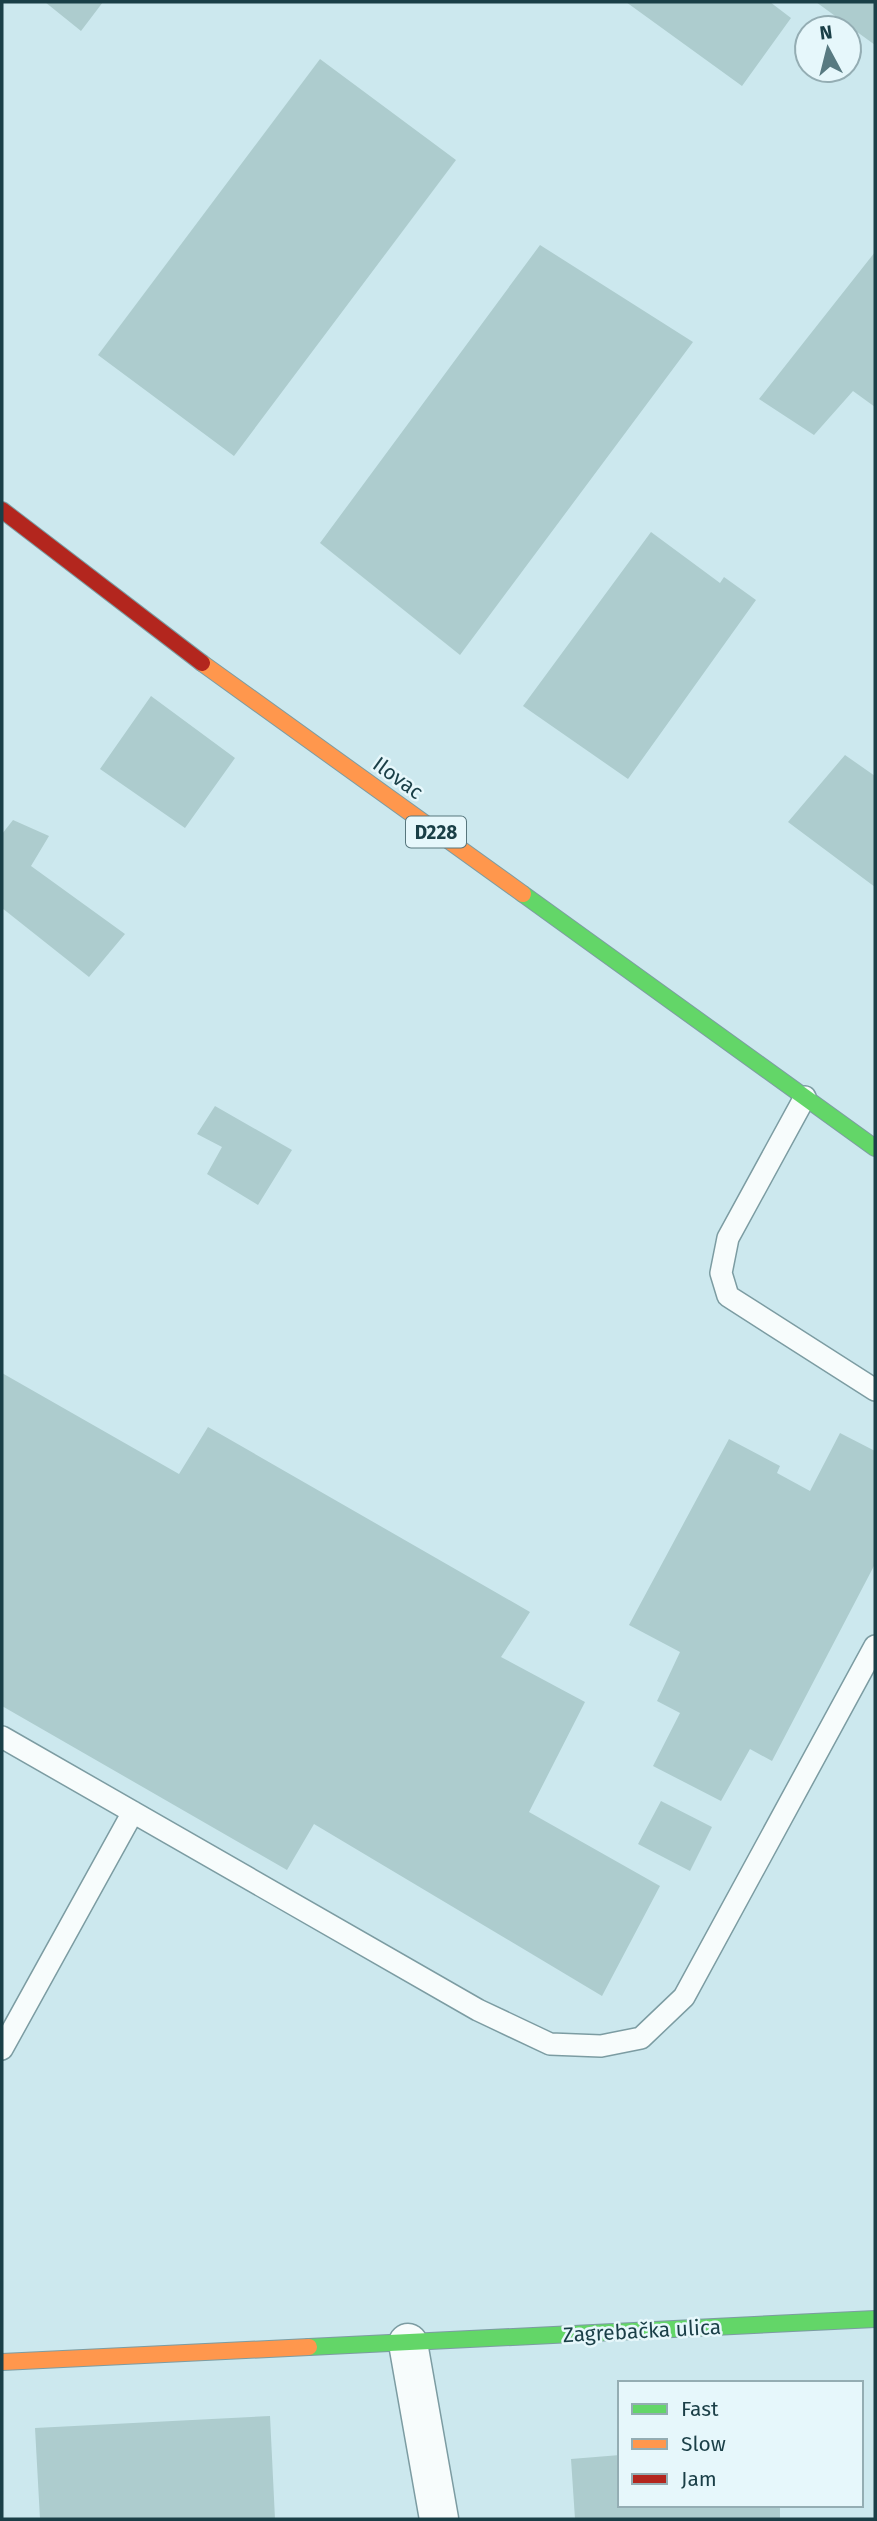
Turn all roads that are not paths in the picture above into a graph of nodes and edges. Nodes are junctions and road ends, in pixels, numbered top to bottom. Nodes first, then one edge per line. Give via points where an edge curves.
1 (2, 510) edge
2 (805, 1097) junction
3 (875, 1148) edge
4 (875, 1390) edge
5 (875, 1646) edge
6 (2, 1737) edge
7 (133, 1812) junction
8 (2, 2049) edge
9 (875, 2319) edge
10 (408, 2343) junction
11 (2, 2362) edge
12 (439, 2519) edge

1 - 2 main road, Ilovac / D228 via 210,669
2 - 3 main road, Ilovac / D228
2 - 4 lane via 728,1238 722,1273 728,1296
5 - 7 lane via 684,1997 641,2038 601,2046 550,2044 478,2010
6 - 7 lane
7 - 8 lane
9 - 10 main road, Zagrebačka ulica
10 - 11 main road, Zagrebačka ulica
10 - 12 street

